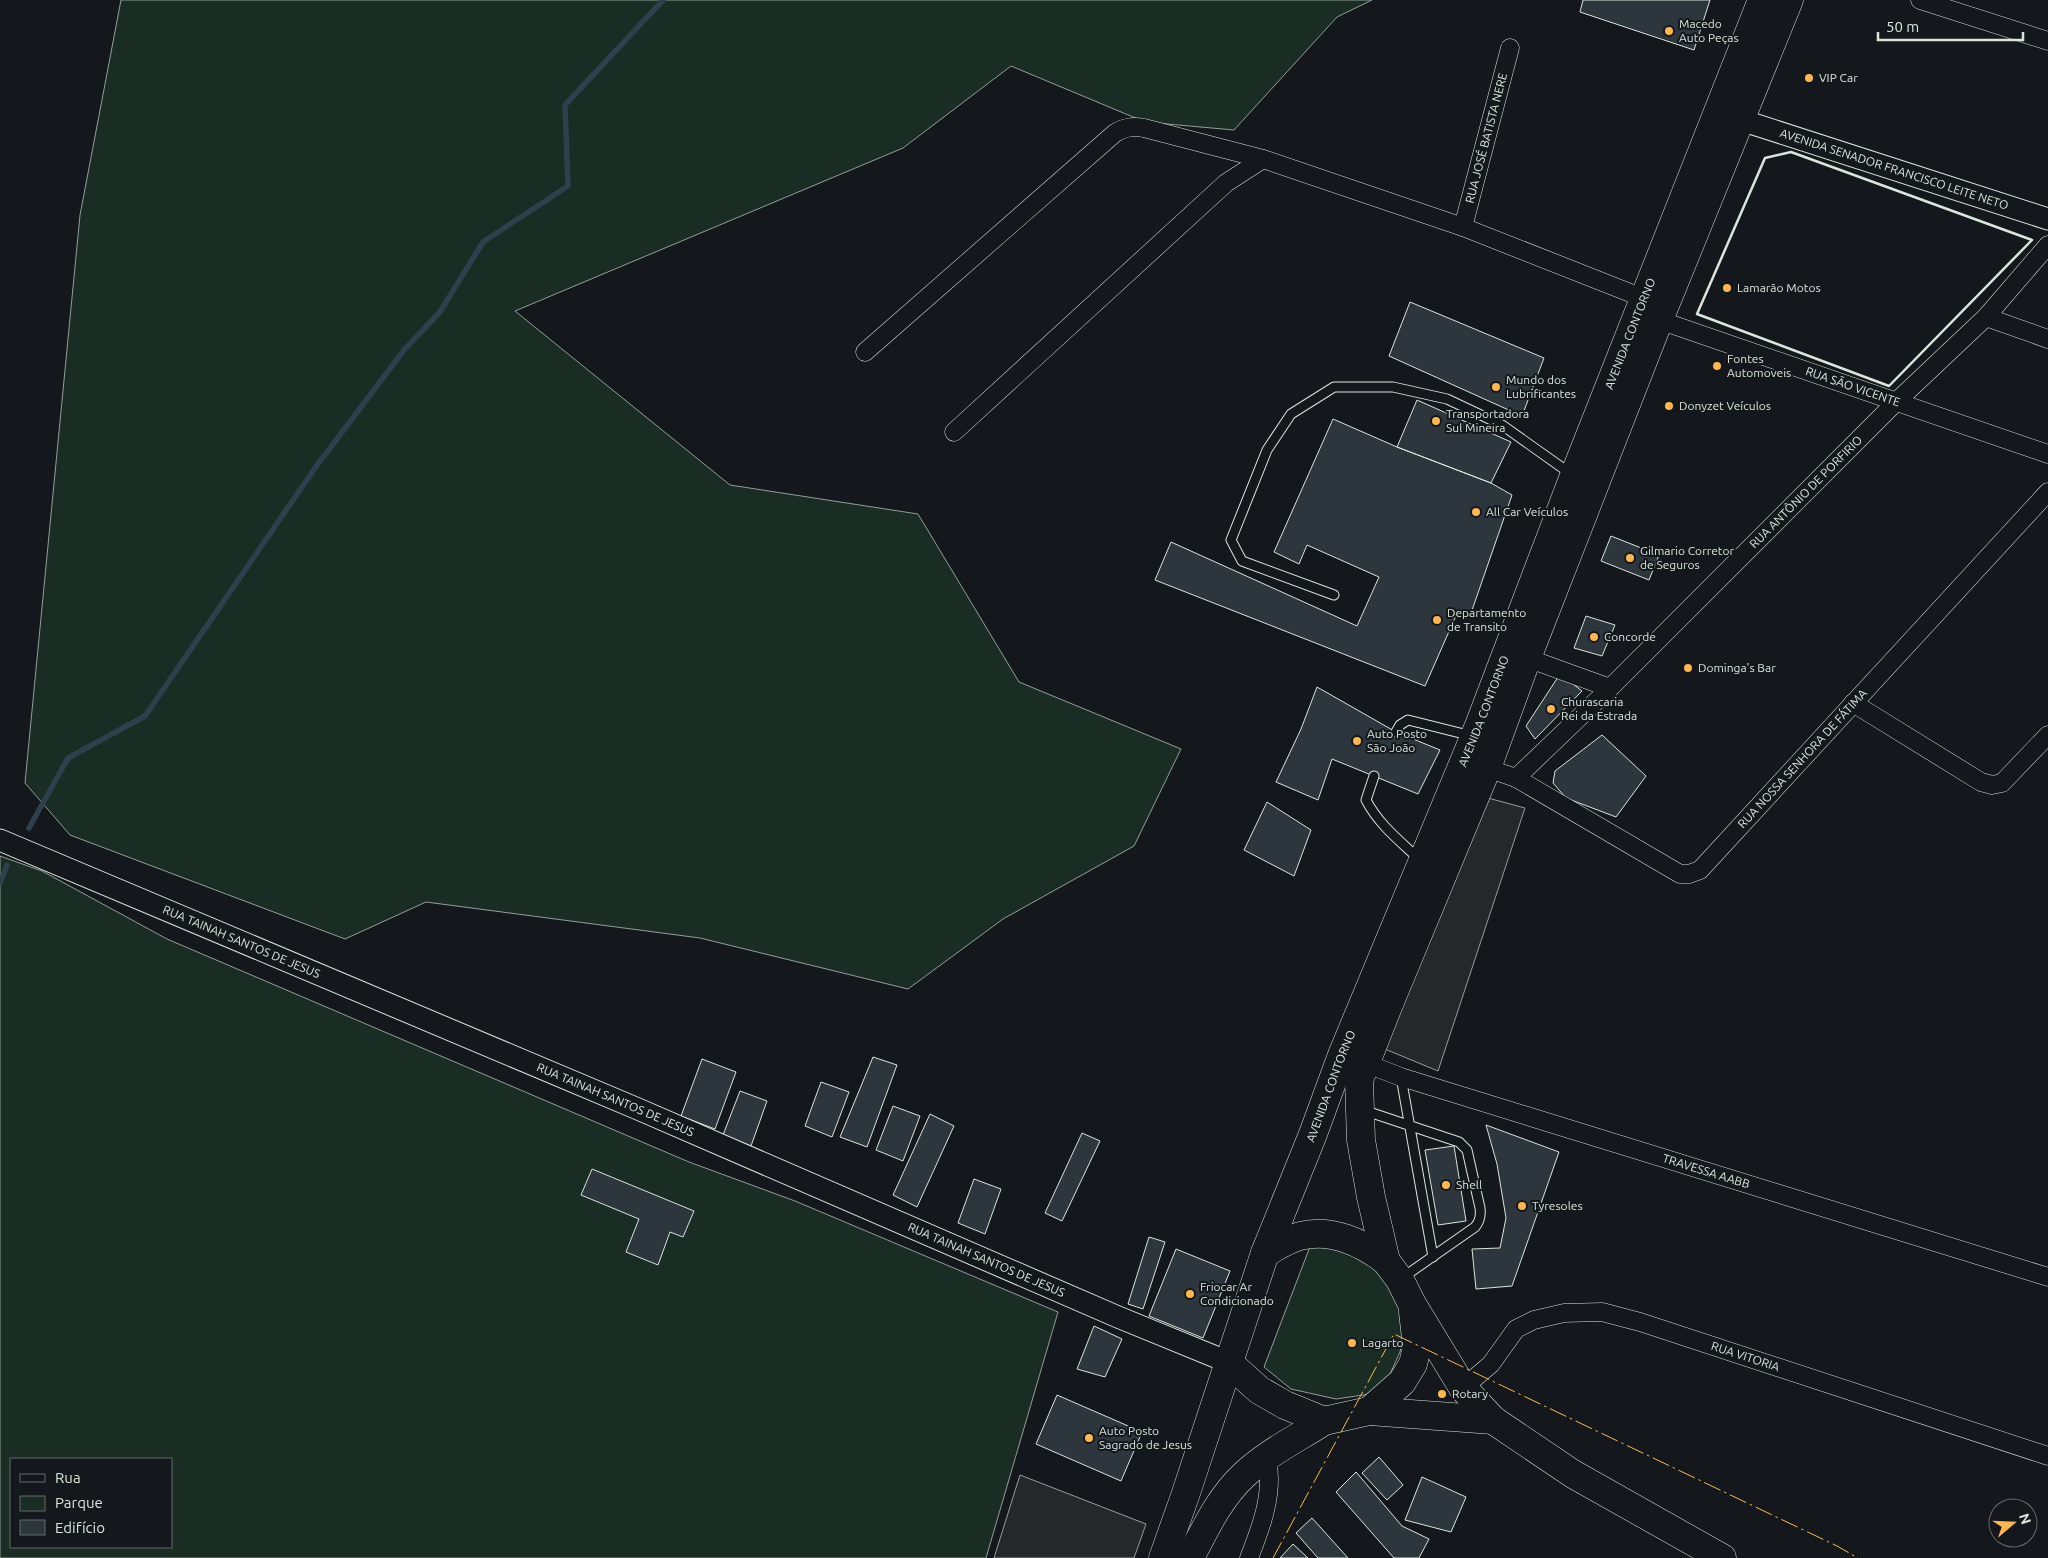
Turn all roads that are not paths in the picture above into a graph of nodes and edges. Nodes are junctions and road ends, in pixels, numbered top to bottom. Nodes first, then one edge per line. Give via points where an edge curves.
1 (1762, 0) edge
2 (1789, 0) edge
3 (1920, 0) edge
4 (2048, 41) edge
5 (1510, 48) dead end
6 (1741, 120) junction
7 (1263, 159) junction
8 (2048, 219) edge
9 (1463, 227) junction
10 (2048, 245) edge
11 (1643, 298) junction
12 (1986, 317) junction
13 (1659, 320) junction
14 (2048, 339) edge
15 (865, 352) dead end
16 (1897, 401) junction
17 (954, 432) dead end
18 (2048, 454) edge
19 (1574, 476) junction
20 (2048, 492) edge
21 (1334, 595) dead end
22 (1527, 658) junction
23 (1610, 688) junction
24 (1854, 703) junction
25 (1396, 732) dead end
26 (2048, 735) edge
27 (1474, 736) junction
28 (1487, 768) junction
29 (1374, 776) dead end
30 (1516, 778) junction
31 (0, 840) edge
32 (1422, 862) junction
33 (1362, 1072) junction
34 (1401, 1077) junction
35 (1360, 1109) junction
36 (1408, 1124) junction
37 (1265, 1253) junction
38 (1433, 1257) junction
39 (1393, 1270) junction
40 (2048, 1276) edge
41 (1412, 1304) junction
42 (1228, 1362) junction
43 (1463, 1388) junction
44 (1369, 1411) junction
45 (1493, 1420) junction
46 (1324, 1421) junction
47 (2048, 1456) edge
48 (1267, 1458) junction
49 (1163, 1558) edge
50 (1190, 1558) edge
51 (1249, 1558) edge
52 (1722, 1558) edge

1 - 11 main road, AVENIDA CONTORNO
2 - 6 main road, AVENIDA CONTORNO
3 - 4 street
5 - 9 street, RUA JOSÉ BATISTA NERE
6 - 8 street, AVENIDA SENADOR FRANCISCO LEITE NETO
6 - 13 main road, AVENIDA CONTORNO
7 - 9 street
7 - 15 street via 1144,128 1123,128
7 - 17 street via 1226,183
9 - 11 street
10 - 12 street, RUA ANTÔNIO DE PORFIRIO
11 - 19 main road, AVENIDA CONTORNO
12 - 14 street
12 - 16 street, RUA ANTÔNIO DE PORFIRIO
13 - 16 street, RUA SÃO VICENTE
13 - 22 main road, AVENIDA CONTORNO
16 - 18 street, RUA SÃO VICENTE
16 - 23 street, RUA ANTÔNIO DE PORFIRIO
19 - 21 lane via 1502,425 1447,400 1393,387 1334,387 1291,414 1267,450 1231,540 1242,560
19 - 27 main road, AVENIDA CONTORNO
20 - 24 street, RUA NOSSA SENHORA DE FÁTIMA
22 - 23 street
22 - 28 main road, AVENIDA CONTORNO
23 - 30 street, RUA ANTÔNIO DE PORFIRIO
24 - 26 street via 1981,782 1992,785 2002,783
24 - 30 street, RUA NOSSA SENHORA DE FÁTIMA via 1700,870 1689,874 1680,874
25 - 27 lane via 1408,720
27 - 32 main road, AVENIDA CONTORNO
28 - 30 street
28 - 33 main road, AVENIDA CONTORNO
29 - 32 lane via 1366,800 1374,815
31 - 42 street, RUA TAINAH SANTOS DE JESUS
32 - 37 main road, AVENIDA CONTORNO
33 - 34 street, TRAVESSA AABB
33 - 35 main road
34 - 36 lane
34 - 40 street, TRAVESSA AABB
35 - 36 lane
35 - 39 main road via 1364,1160
36 - 38 lane
36 - 38 lane via 1464,1145 1480,1208 1481,1215 1475,1227
37 - 39 main road via 1297,1236 1314,1233 1349,1239 1371,1249
37 - 42 main road, AVENIDA CONTORNO
38 - 39 lane
39 - 41 main road
41 - 43 main road
41 - 44 main road via 1417,1346 1413,1364 1402,1382
42 - 46 main road via 1259,1390 1285,1406
42 - 49 main road, AVENIDA CONTORNO
43 - 45 main road
43 - 47 street, RUA VITORIA via 1491,1364 1516,1329 1534,1320 1564,1313 1602,1312
44 - 45 main road
44 - 46 main road
45 - 52 main road via 1573,1474
46 - 48 main road
48 - 50 main road via 1244,1475 1217,1508
48 - 51 street via 1270,1489

